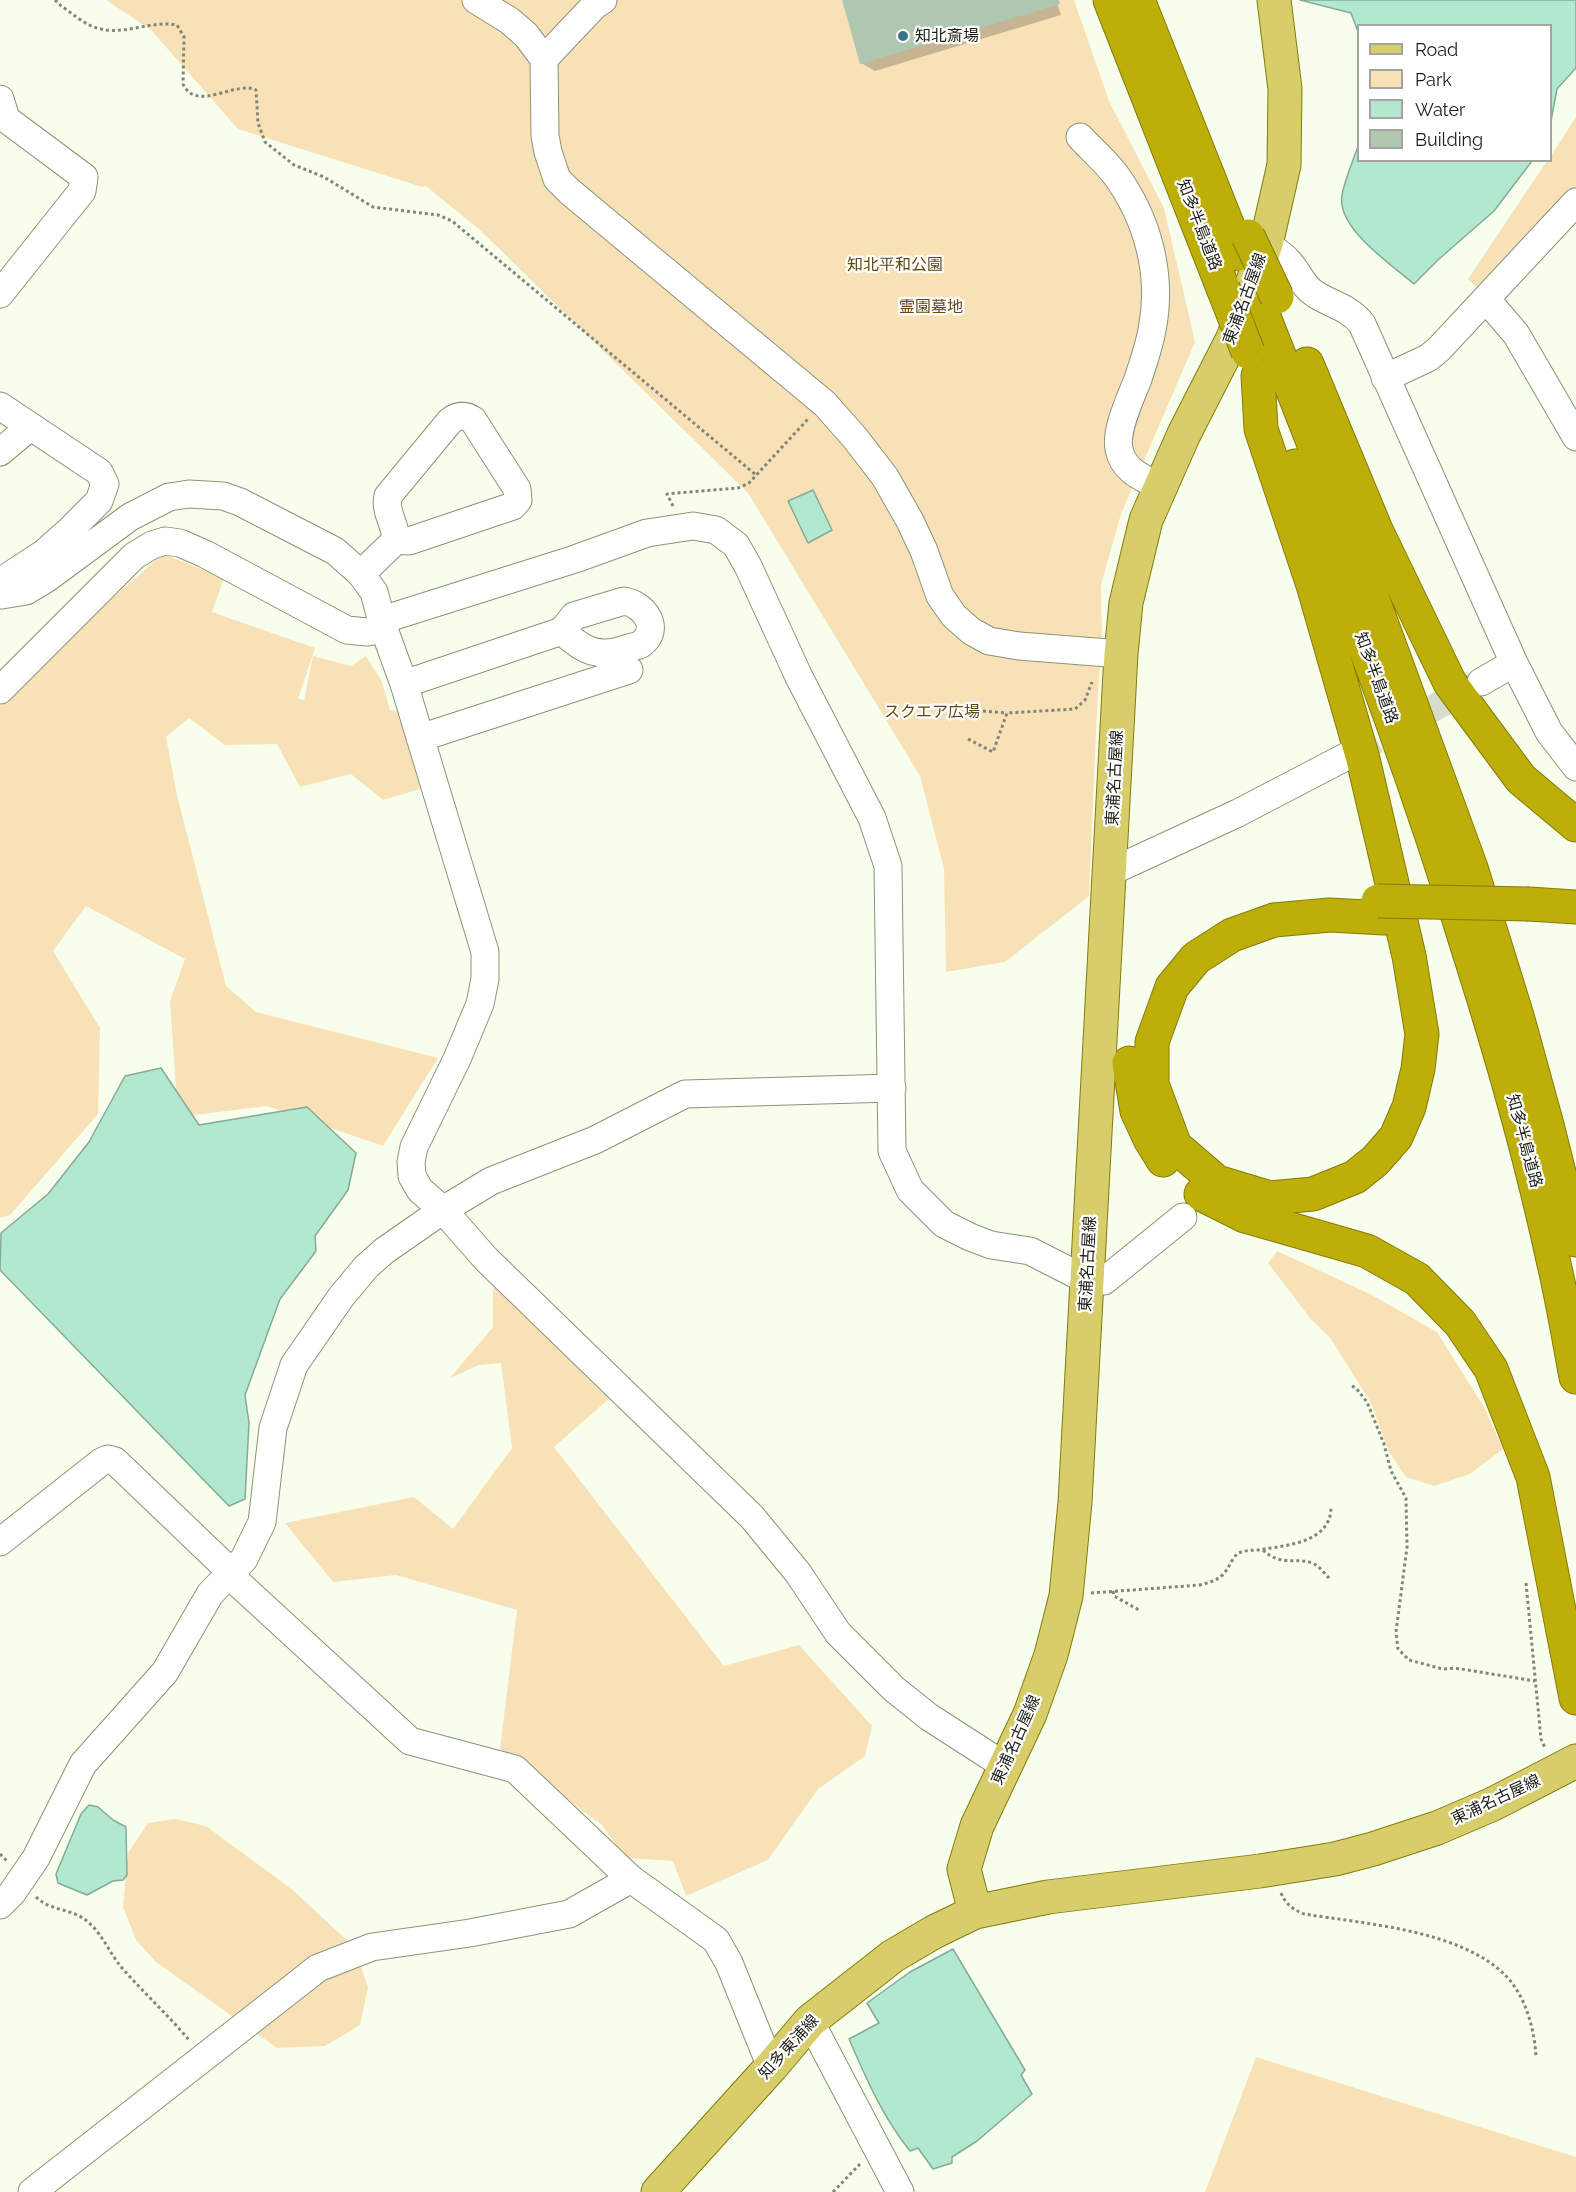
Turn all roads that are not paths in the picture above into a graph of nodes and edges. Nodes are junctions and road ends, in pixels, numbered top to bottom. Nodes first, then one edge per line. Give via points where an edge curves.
1 (476, 0) edge
2 (603, 0) edge
3 (1110, 0) edge
4 (1138, 0) edge
5 (1274, 0) edge
6 (544, 59) junction
7 (2, 115) edge
8 (1080, 137) dead end
9 (1576, 202) edge
10 (1251, 244) junction
11 (0, 294) edge
12 (1486, 299) junction
13 (1270, 304) junction
14 (1253, 364) junction
15 (1385, 378) junction
16 (0, 406) edge
17 (30, 427) junction
18 (1576, 437) edge
19 (0, 452) edge
20 (1161, 487) junction
21 (396, 540) junction
22 (361, 574) junction
23 (0, 582) edge
24 (0, 594) edge
25 (383, 624) junction
26 (562, 631) dead end
27 (1112, 653) junction
28 (1514, 663) junction
29 (629, 670) dead end
30 (1481, 682) tunnel mouth
31 (404, 684) junction
32 (0, 690) edge
33 (420, 738) junction
34 (1353, 753) tunnel mouth
35 (1576, 767) edge
36 (1576, 825) edge
37 (1110, 872) junction
38 (1576, 907) edge
39 (1381, 910) junction
40 (1531, 914) junction
41 (1576, 927) edge
42 (892, 1088) junction
43 (443, 1210) junction
44 (1183, 1217) dead end
45 (1576, 1240) edge
46 (1087, 1280) junction
47 (1576, 1377) edge
48 (0, 1542) edge
49 (232, 1574) junction
50 (1576, 1696) edge
51 (1005, 1766) junction
52 (1566, 1766) edge
53 (631, 1879) junction
54 (0, 1905) edge
55 (975, 1912) junction
56 (810, 2021) junction
57 (771, 2067) junction
58 (32, 2192) edge
59 (658, 2192) edge
60 (900, 2192) edge

1 - 6 street via 510,21
2 - 6 street
3 - 14 highway, 知多半島道路, bridge
4 - 10 highway, 知多半島道路 via 1189,127
5 - 10 main road, 東浦名古屋線 via 1285,89 1284,165
6 - 27 street via 545,136 557,178 823,403 855,438 885,477 915,531 940,596 954,616 971,631 990,640
7 - 11 street via 84,177 82,191
8 - 20 street via 1114,174 1141,219 1149,243 1154,269 1153,329 1119,432 1118,448 1134,474
9 - 12 street
10 - 13 highway, 知多半島道路
10 - 15 street via 1288,261 1315,294 1355,316
10 - 20 main road, 東浦名古屋線 via 1233,338
12 - 15 street via 1428,358
12 - 18 street via 1516,334
13 - 36 highway via 1338,435 1376,530 1450,683 1521,779
13 - 45 highway, 知多半島道路 via 1339,507 1471,868 1517,1016
14 - 39 highway via 1261,429 1313,585 1363,759 1422,1034 1409,1107 1396,1137 1355,1177 1313,1194 1270,1198 1217,1182 1175,1146 1152,1084 1152,1042 1172,987 1196,958 1232,935 1274,920
14 - 47 highway, 知多半島道路 via 1372,666 1445,872 1521,1128
15 - 28 street
16 - 17 street
17 - 19 street
17 - 23 street via 99,472 105,484 99,501 70,530
20 - 27 main road, 東浦名古屋線 via 1146,520
21 - 21 street via 409,541 513,506 518,500 517,489 467,416 450,421 388,496 387,510
21 - 22 street
22 - 24 street via 335,551 240,502 223,496 189,494 168,497 130,517 26,591
22 - 25 street via 374,592
25 - 31 street
25 - 32 street via 367,632 347,630 205,554 165,541 134,556
25 - 42 street via 647,532 693,525 716,530 736,545 823,727 872,818 883,848 888,866
26 - 31 street
27 - 37 main road, 東浦名古屋線
28 - 30 street
28 - 35 street via 1549,732
29 - 33 street
31 - 33 street
33 - 43 street via 485,952 480,1004 414,1147 411,1162 412,1176 420,1190
34 - 37 street via 1238,813
37 - 46 main road, 東浦名古屋線
38 - 40 highway
39 - 40 highway, bridge
39 - 50 highway via 1307,900 1278,904 1248,912 1196,939 1153,987 1137,1021 1129,1066 1137,1111 1166,1164 1192,1189 1245,1216 1367,1251 1417,1279 1460,1323 1491,1369 1533,1477
40 - 41 highway
42 - 43 street via 685,1094 595,1140 491,1181
42 - 46 street via 892,1150 910,1190 944,1224 991,1245 1030,1251
43 - 49 street via 366,1267 294,1365 273,1428 262,1522
43 - 51 street via 486,1259 752,1517 798,1573 838,1633 894,1689 929,1717
44 - 46 street via 1104,1281
46 - 51 main road, 東浦名古屋線 via 1066,1596 1030,1714
48 - 49 street via 108,1459 115,1461
49 - 53 street via 410,1742 515,1769
49 - 54 street via 210,1594 165,1672 83,1764 36,1858
51 - 55 main road, 東浦名古屋線 via 977,1826 964,1869
52 - 55 main road, 東浦名古屋線 via 1437,1828 1335,1859 1048,1898
53 - 57 street via 716,1940
53 - 58 street via 569,1914 372,1947 318,1968
55 - 56 main road, 知多東浦線 via 893,1956
56 - 57 main road, 知多東浦線
56 - 60 street
57 - 59 main road, 知多東浦線

